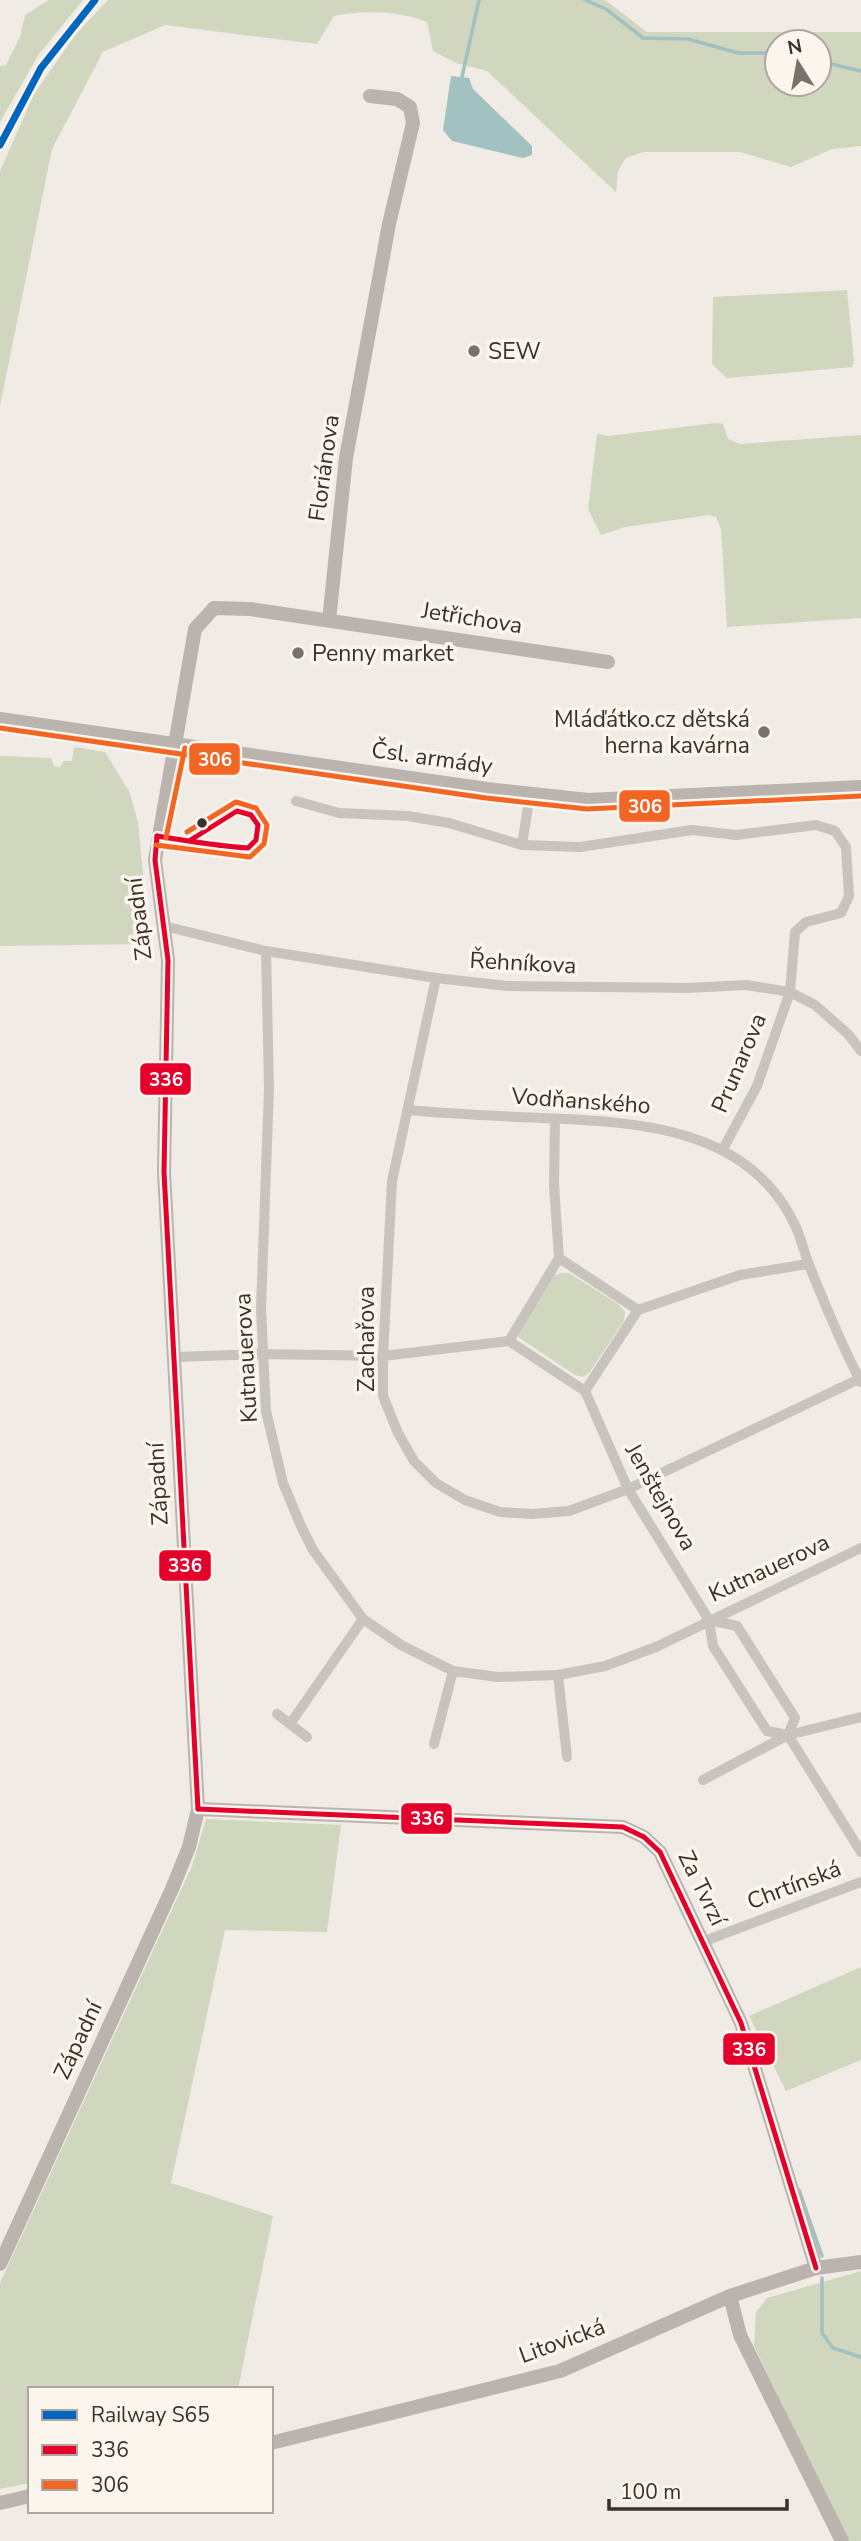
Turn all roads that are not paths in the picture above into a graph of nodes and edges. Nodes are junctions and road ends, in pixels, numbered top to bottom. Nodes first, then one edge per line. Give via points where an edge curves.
1 (370, 96) dead end
2 (330, 620) junction
3 (608, 662) dead end
4 (0, 719) edge
5 (176, 746) junction
6 (861, 787) edge
7 (530, 794) junction
8 (296, 801) dead end
9 (522, 845) junction
10 (164, 926) junction
11 (266, 951) junction
12 (436, 978) junction
13 (790, 992) junction
14 (861, 1051) edge
15 (408, 1110) junction
16 (555, 1119) junction
17 (723, 1149) junction
18 (559, 1258) junction
19 (808, 1264) junction
20 (638, 1310) junction
21 (509, 1341) junction
22 (262, 1354) junction
23 (383, 1356) junction
24 (174, 1357) junction
25 (860, 1380) edge
26 (585, 1391) junction
27 (628, 1489) junction
28 (861, 1548) edge
29 (363, 1619) junction
30 (709, 1620) junction
31 (453, 1671) junction
32 (558, 1675) junction
33 (277, 1714) dead end
34 (861, 1717) edge
35 (290, 1724) junction
36 (788, 1735) junction
37 (307, 1737) dead end
38 (434, 1744) dead end
39 (566, 1757) dead end
40 (703, 1780) dead end
41 (198, 1809) junction
42 (861, 1852) edge
43 (861, 1882) edge
44 (702, 1942) junction
45 (861, 2262) edge
46 (0, 2264) edge
47 (816, 2268) junction
48 (730, 2296) junction
49 (273, 2443) edge
50 (28, 2496) edge
51 (0, 2503) edge
52 (842, 2541) edge

1 - 2 street, Floriánova via 397,99 410,107 413,123 388,224 346,458
2 - 3 street, Jetřichova
2 - 5 street via 214,608 195,629
4 - 5 street, Čsl. armády
5 - 7 street, Čsl. armády
5 - 10 street, Západní via 155,860
6 - 7 street, Čsl. armády via 626,800
7 - 9 street
8 - 9 street via 339,813 449,823
9 - 13 street, Prunarova via 580,847 692,830 736,835 816,825 835,831 846,846 849,896 841,913 806,922 795,932
10 - 11 street, Řehníkova
10 - 24 street, Západní via 168,960 164,1172
11 - 12 street, Řehníkova
11 - 22 street, Kutnauerova via 269,1088
12 - 13 street, Řehníkova via 507,986 746,985
12 - 15 street, Zachařova
13 - 14 street, Řehníkova via 815,1005
13 - 17 street, Prunarova via 757,1086
15 - 16 street, Vodňanského
15 - 23 street, Zachařova via 392,1181
16 - 17 street, Vodňanského via 611,1120 668,1130
16 - 18 street
17 - 19 street, Vodňanského via 752,1167 773,1190 795,1225
18 - 20 street
18 - 21 street
19 - 20 street via 740,1275
19 - 25 street, Vodňanského
20 - 26 street
21 - 23 street
21 - 26 street
22 - 23 street
22 - 24 street
22 - 29 street, Kutnauerova via 265,1410 283,1483 313,1550
23 - 27 street, Zachařova via 383,1395 398,1433 436,1483 465,1500 500,1512 557,1512
24 - 41 street, Západní
25 - 27 street, Zachařova
26 - 27 street, Jenštejnova
27 - 30 street, Jenštejnova
28 - 30 street, Kutnauerova
29 - 31 street, Kutnauerova via 401,1645
29 - 35 street
30 - 32 street, Kutnauerova via 605,1666
30 - 36 street, Jenštejnova via 713,1646 767,1731
30 - 36 street, Jenštejnova via 737,1626 795,1717
31 - 32 street, Kutnauerova via 498,1677
31 - 38 street
32 - 39 street
33 - 35 street
34 - 36 street
35 - 37 street
36 - 40 street
36 - 42 street, Jenštejnova
41 - 44 street, Za Tvrzí via 623,1828 644,1837 660,1852
41 - 46 street, Západní via 190,1847 172,1889
43 - 44 street, Chrtínská
44 - 47 street, Za Tvrzí via 741,2023
45 - 47 street, Litovická
47 - 48 street, Litovická
48 - 49 street, Litovická via 560,2371
48 - 52 street via 740,2335
50 - 51 street

